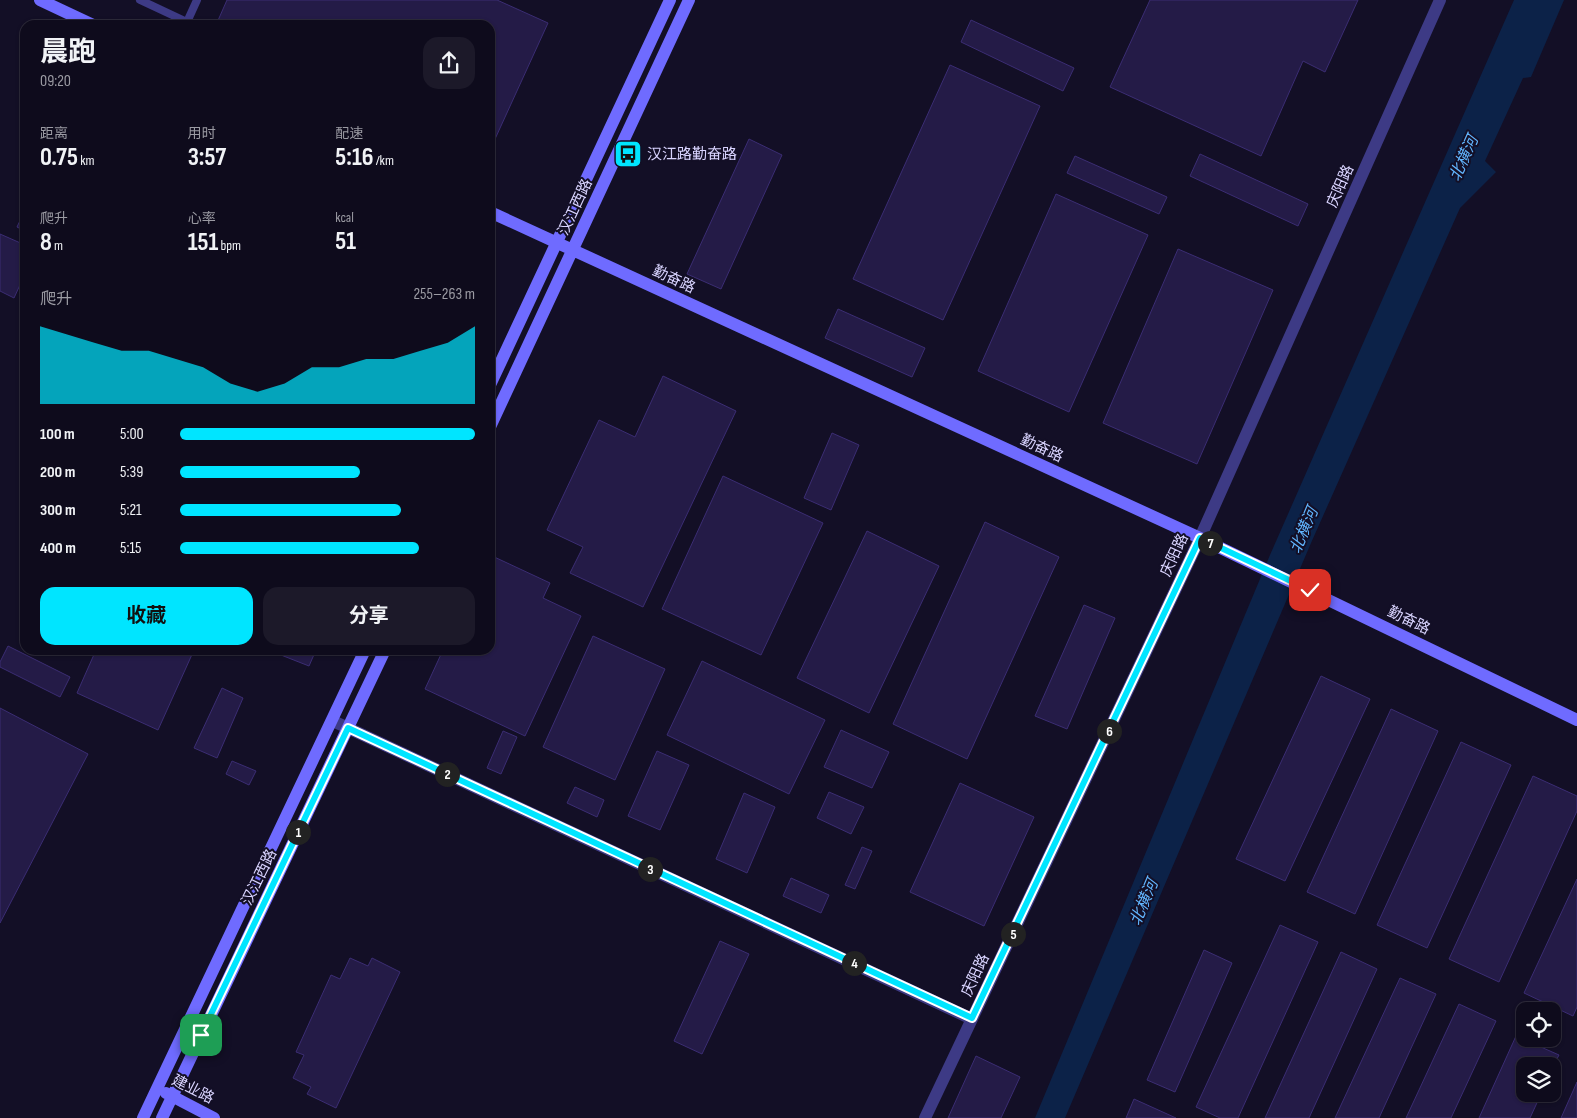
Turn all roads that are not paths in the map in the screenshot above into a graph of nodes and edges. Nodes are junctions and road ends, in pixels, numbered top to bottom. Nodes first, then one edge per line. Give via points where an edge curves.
1 (40, 0) edge
2 (140, 0) edge
3 (197, 0) edge
4 (670, 0) edge
5 (690, 0) edge
6 (1440, 0) edge
7 (82, 20) edge
8 (183, 20) edge
9 (188, 20) edge
10 (495, 214) edge
11 (557, 244) junction
12 (572, 251) junction
13 (495, 374) edge
14 (495, 415) edge
15 (1200, 538) junction
16 (363, 655) edge
17 (383, 655) edge
18 (1577, 720) edge
19 (333, 721) junction
20 (348, 728) junction
21 (972, 1018) junction
22 (157, 1088) junction
23 (172, 1096) junction
24 (143, 1118) edge
25 (162, 1118) edge
26 (214, 1118) edge
27 (925, 1118) edge

1 - 7 main road
2 - 8 lane
3 - 9 lane
4 - 11 main road, 汉江西路
5 - 12 main road, 汉江西路
6 - 15 street, 庆阳路
10 - 11 main road, 勤奋路
11 - 12 main road, 勤奋路
11 - 13 main road, 汉江西路
12 - 14 main road, 汉江西路
12 - 15 main road, 勤奋路
15 - 18 main road, 勤奋路
15 - 21 street, 庆阳路
16 - 19 main road, 汉江西路
17 - 20 main road, 汉江西路
19 - 20 street
19 - 22 main road, 汉江西路
20 - 21 street
20 - 23 main road, 汉江西路
21 - 27 street, 庆阳路
22 - 23 main road, 建业路
22 - 24 main road, 汉江西路
23 - 25 main road, 汉江西路
23 - 26 main road, 建业路

